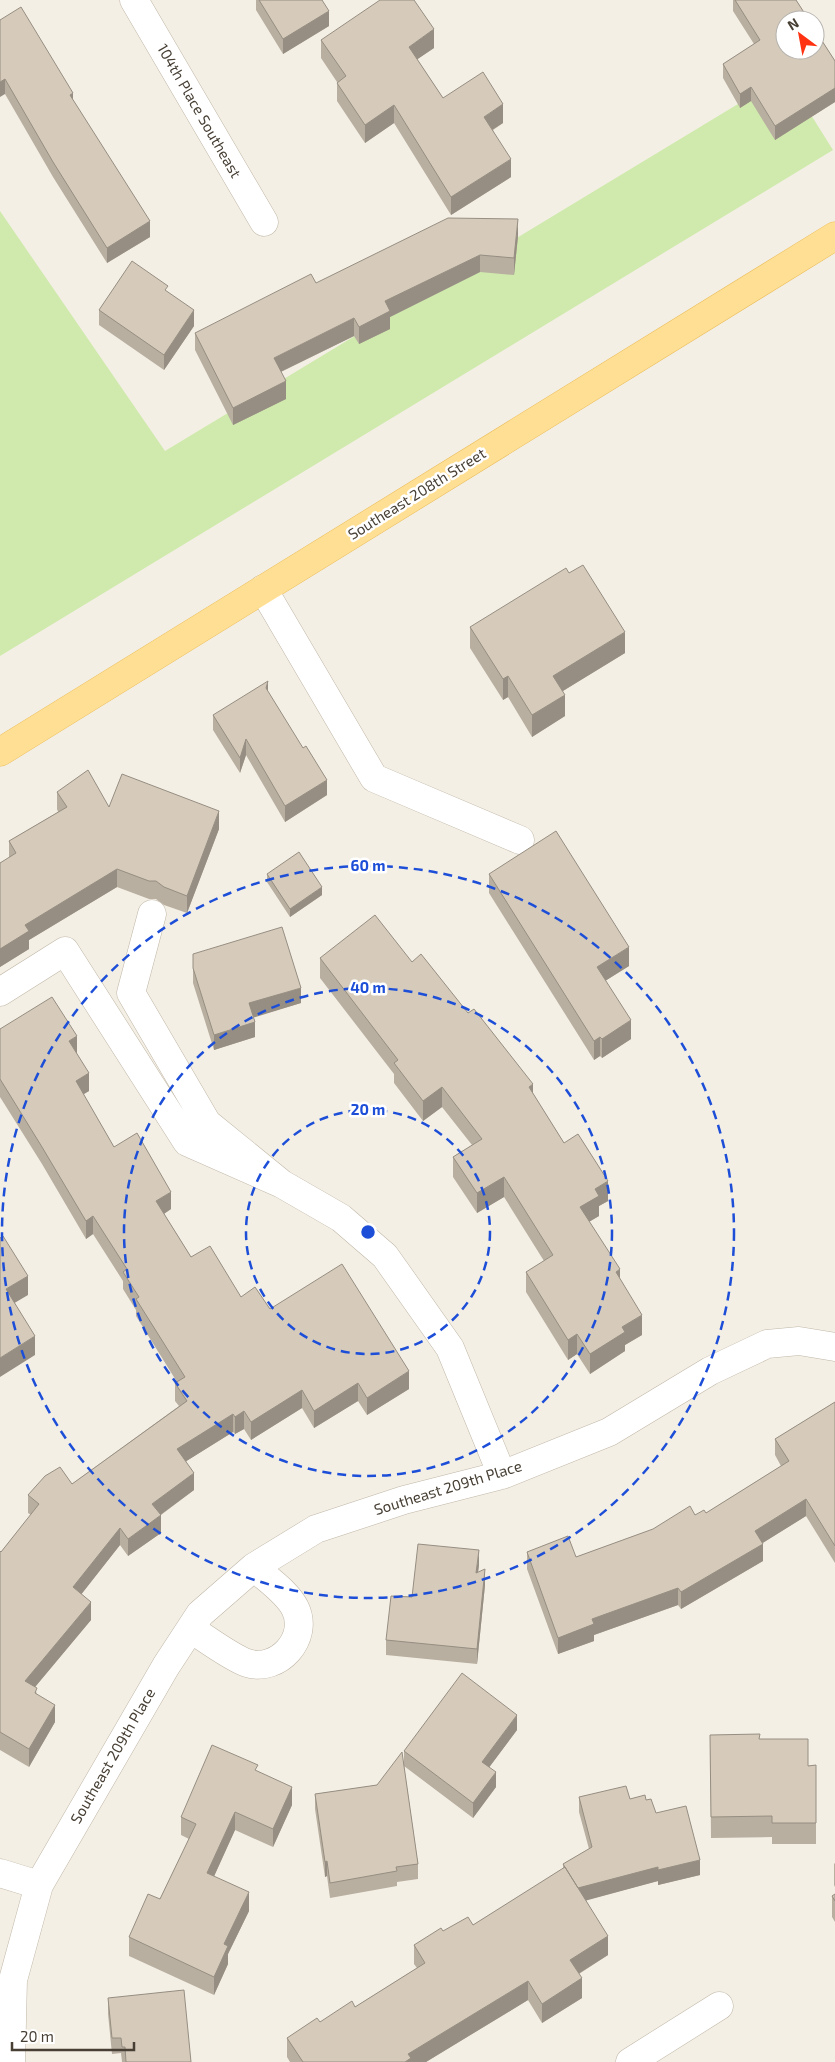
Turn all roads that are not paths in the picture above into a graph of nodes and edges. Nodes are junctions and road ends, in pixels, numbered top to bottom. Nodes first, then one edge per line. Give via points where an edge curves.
1 (134, 0) edge
2 (264, 222) dead end
3 (835, 236) edge
4 (263, 589) junction
5 (0, 752) edge
6 (520, 840) dead end
7 (152, 914) dead end
8 (0, 992) edge
9 (282, 1184) junction
10 (835, 1347) edge
11 (502, 1475) junction
12 (254, 1567) junction
13 (191, 1629) junction
14 (0, 1872) edge
15 (39, 1885) junction
16 (718, 2006) dead end
17 (11, 2062) edge
18 (630, 2062) edge

1 - 2 street, 104th Place Southeast
3 - 4 main road, Southeast 208th Street
4 - 5 main road, Southeast 208th Street
4 - 6 street via 374,778
7 - 9 street via 131,993 208,1123
8 - 9 street via 65,951 187,1142
9 - 11 street via 341,1218 386,1256 450,1348
10 - 11 street, Southeast 209th Place via 799,1341 767,1344 710,1370 609,1432
11 - 12 street, Southeast 209th Place via 404,1500 316,1529
12 - 13 street, Southeast 209th Place via 200,1614
12 - 13 street via 295,1608 299,1622 297,1638 288,1651 276,1661 261,1665 246,1663
13 - 15 street, Southeast 209th Place via 166,1666
14 - 15 street
15 - 17 street, Southeast 209th Place via 13,1980
16 - 18 street

